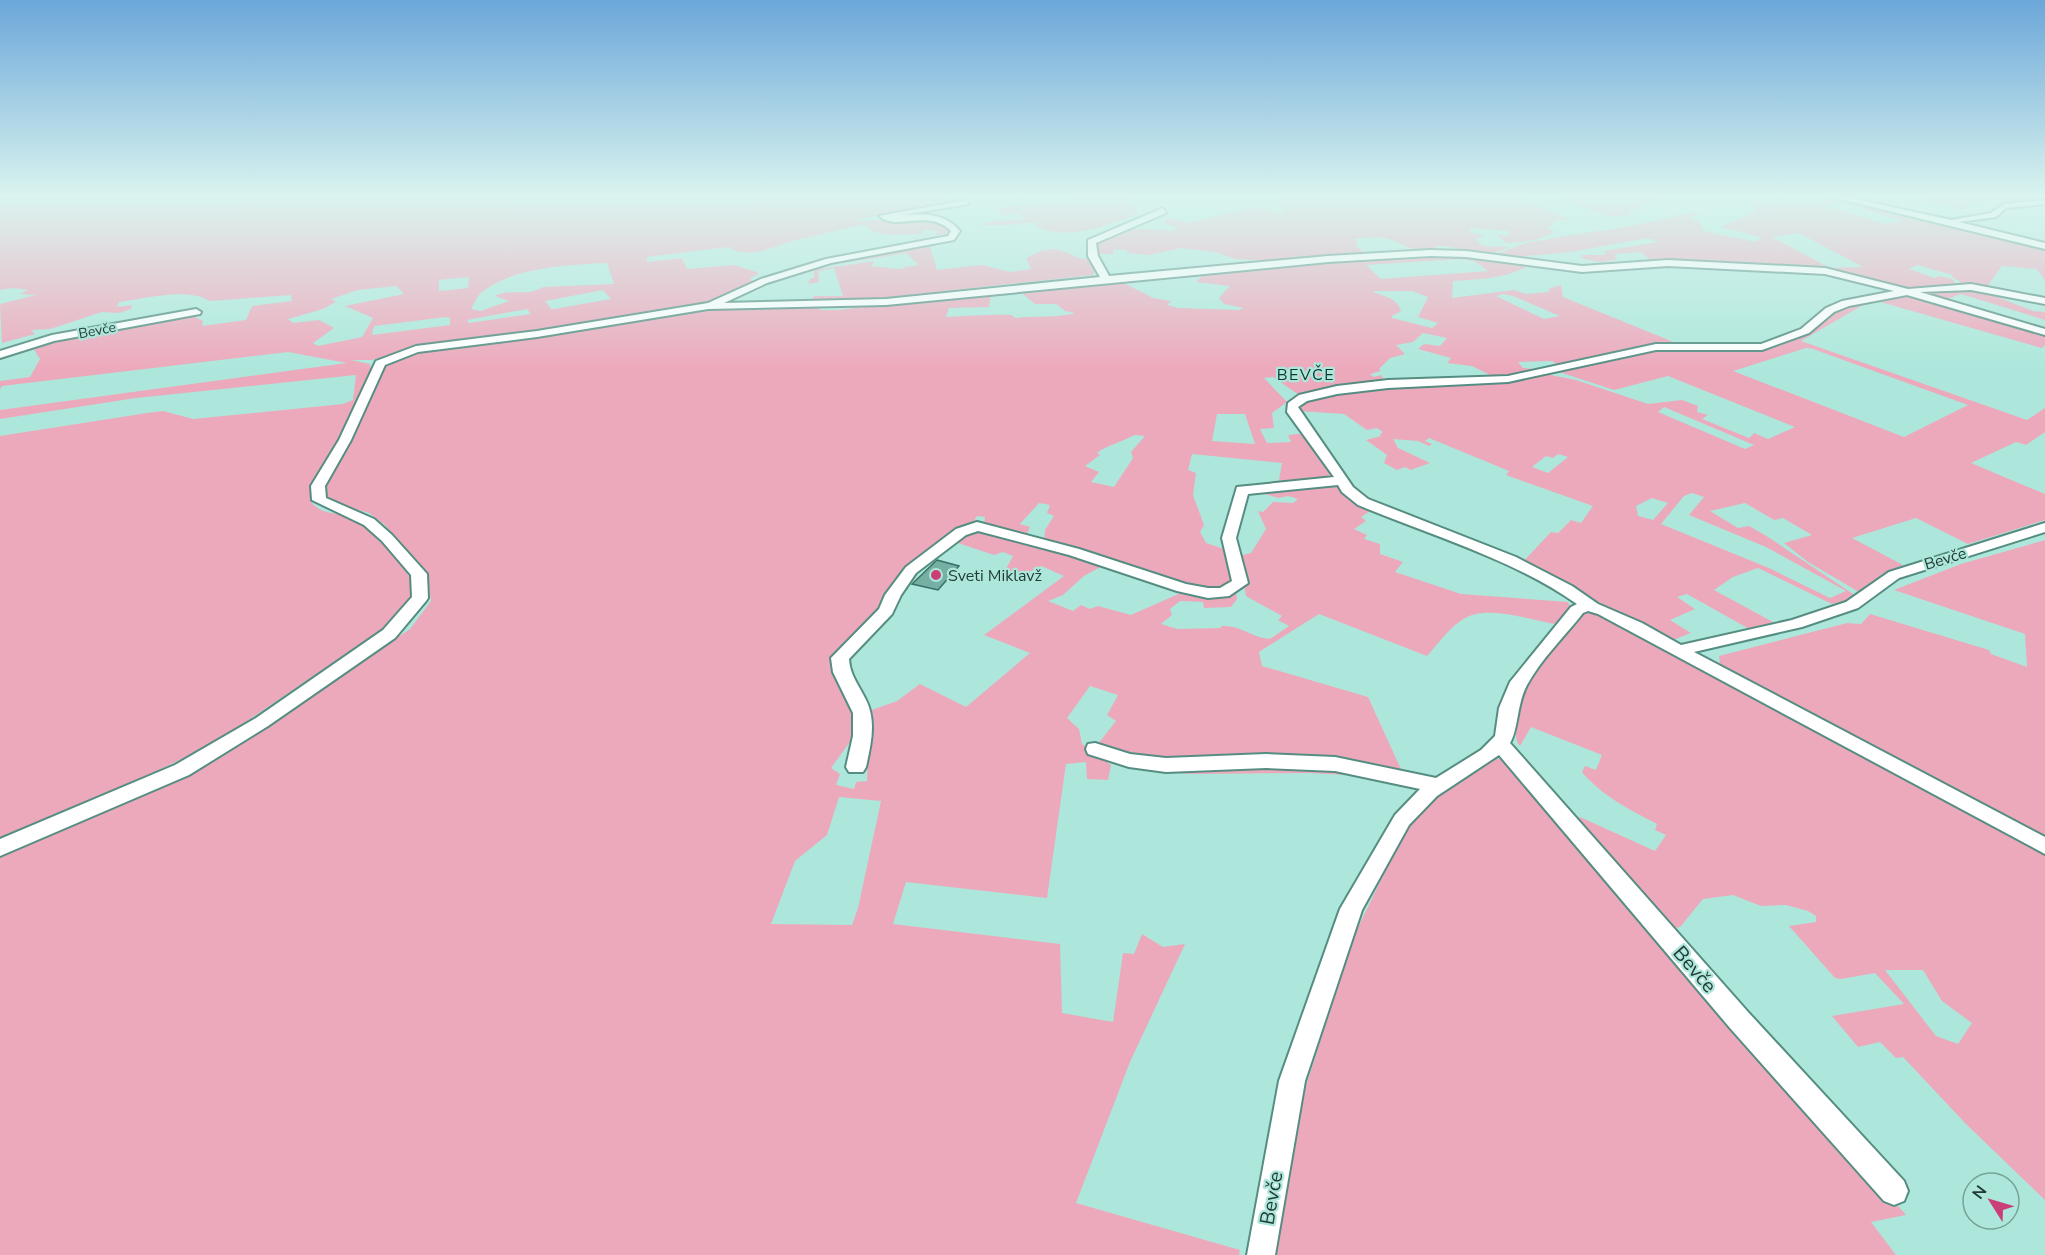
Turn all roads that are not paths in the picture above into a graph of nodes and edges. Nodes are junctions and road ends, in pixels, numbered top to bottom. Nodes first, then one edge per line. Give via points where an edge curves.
1 (864, 254) edge
2 (1093, 254) edge
3 (1438, 254) edge
4 (1454, 254) edge
5 (1106, 279) junction
6 (1905, 292) junction
7 (2045, 301) edge
8 (708, 306) junction
9 (196, 312) dead end
10 (2045, 332) edge
11 (0, 355) edge
12 (1342, 480) junction
13 (2045, 528) edge
14 (1592, 607) junction
15 (1680, 650) junction
16 (1500, 743) junction
17 (1095, 749) dead end
18 (856, 767) dead end
19 (1439, 786) junction
20 (2045, 846) edge
21 (0, 848) edge
22 (1894, 1191) dead end
23 (1261, 1255) edge

1 - 8 street via 750,286
2 - 5 street
3 - 5 street
4 - 6 street via 1582,269 1668,263 1808,269
5 - 8 street via 886,302
6 - 7 street via 1944,286 1971,287
6 - 10 street
6 - 12 street via 1846,303 1830,310 1805,331 1762,347 1656,347 1508,379 1388,384 1303,398 1292,406 1293,412
8 - 21 street via 416,349 380,363 345,440 318,486 319,500 369,522 387,538 419,574 420,598 389,634 262,722 182,771
9 - 11 street, Bevče via 52,338
12 - 14 street via 1363,502 1502,558 1556,583
12 - 18 street via 1242,490 1229,538 1240,583 1222,592 1182,588 1074,552 977,526 961,532 911,570 886,611 840,658 840,672 860,705 864,725
13 - 15 street, Bevče via 1894,575 1858,602 1807,620
14 - 15 street
14 - 16 street via 1577,610 1519,682
15 - 20 street
16 - 19 street, Bevče
16 - 22 street, Bevče via 1739,1020
17 - 19 street via 1129,760 1166,765 1266,761 1335,764
19 - 23 street, Bevče via 1402,820 1351,909 1292,1081

